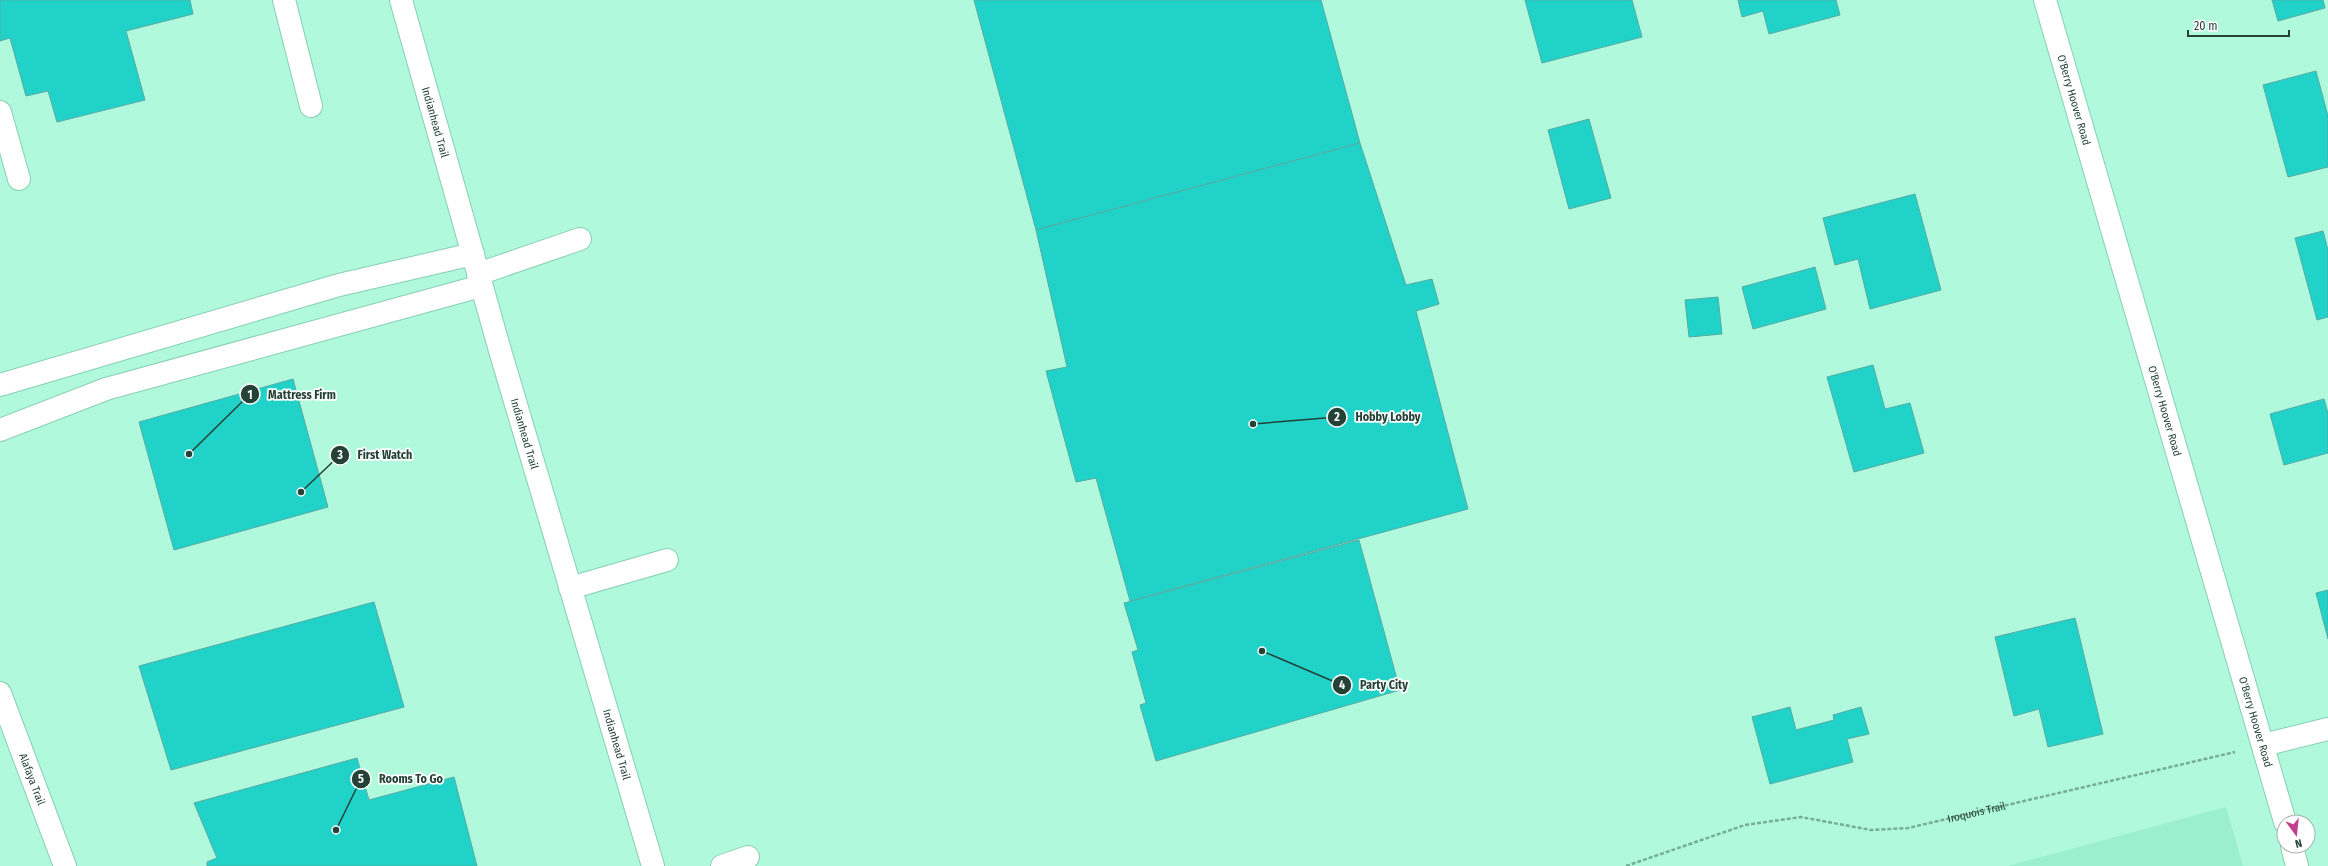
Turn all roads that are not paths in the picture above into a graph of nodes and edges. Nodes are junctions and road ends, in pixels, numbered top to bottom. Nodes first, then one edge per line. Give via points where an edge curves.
1 (284, 0) edge
2 (401, 0) edge
3 (2045, 0) edge
4 (311, 106) dead end
5 (0, 112) edge
6 (19, 179) dead end
7 (580, 240) dead end
8 (478, 271) junction
9 (0, 385) edge
10 (0, 430) edge
11 (667, 560) dead end
12 (570, 588) junction
13 (0, 693) edge
14 (2328, 729) edge
15 (2263, 745) junction
16 (2283, 814) edge
17 (2294, 854) edge
18 (748, 857) dead end
19 (65, 866) edge
20 (653, 866) edge
21 (722, 866) edge
22 (2297, 866) edge

1 - 4 street
2 - 8 street, Indianhead Trail
3 - 15 street, O'Berry Hoover Road
5 - 6 street
7 - 8 street
8 - 9 street via 339,285
8 - 10 street via 106,389
8 - 12 street, Indianhead Trail
11 - 12 street
12 - 20 street, Indianhead Trail
13 - 19 street, Alafaya Trail
14 - 15 street
15 - 16 street, O'Berry Hoover Road
17 - 22 street
18 - 21 street

